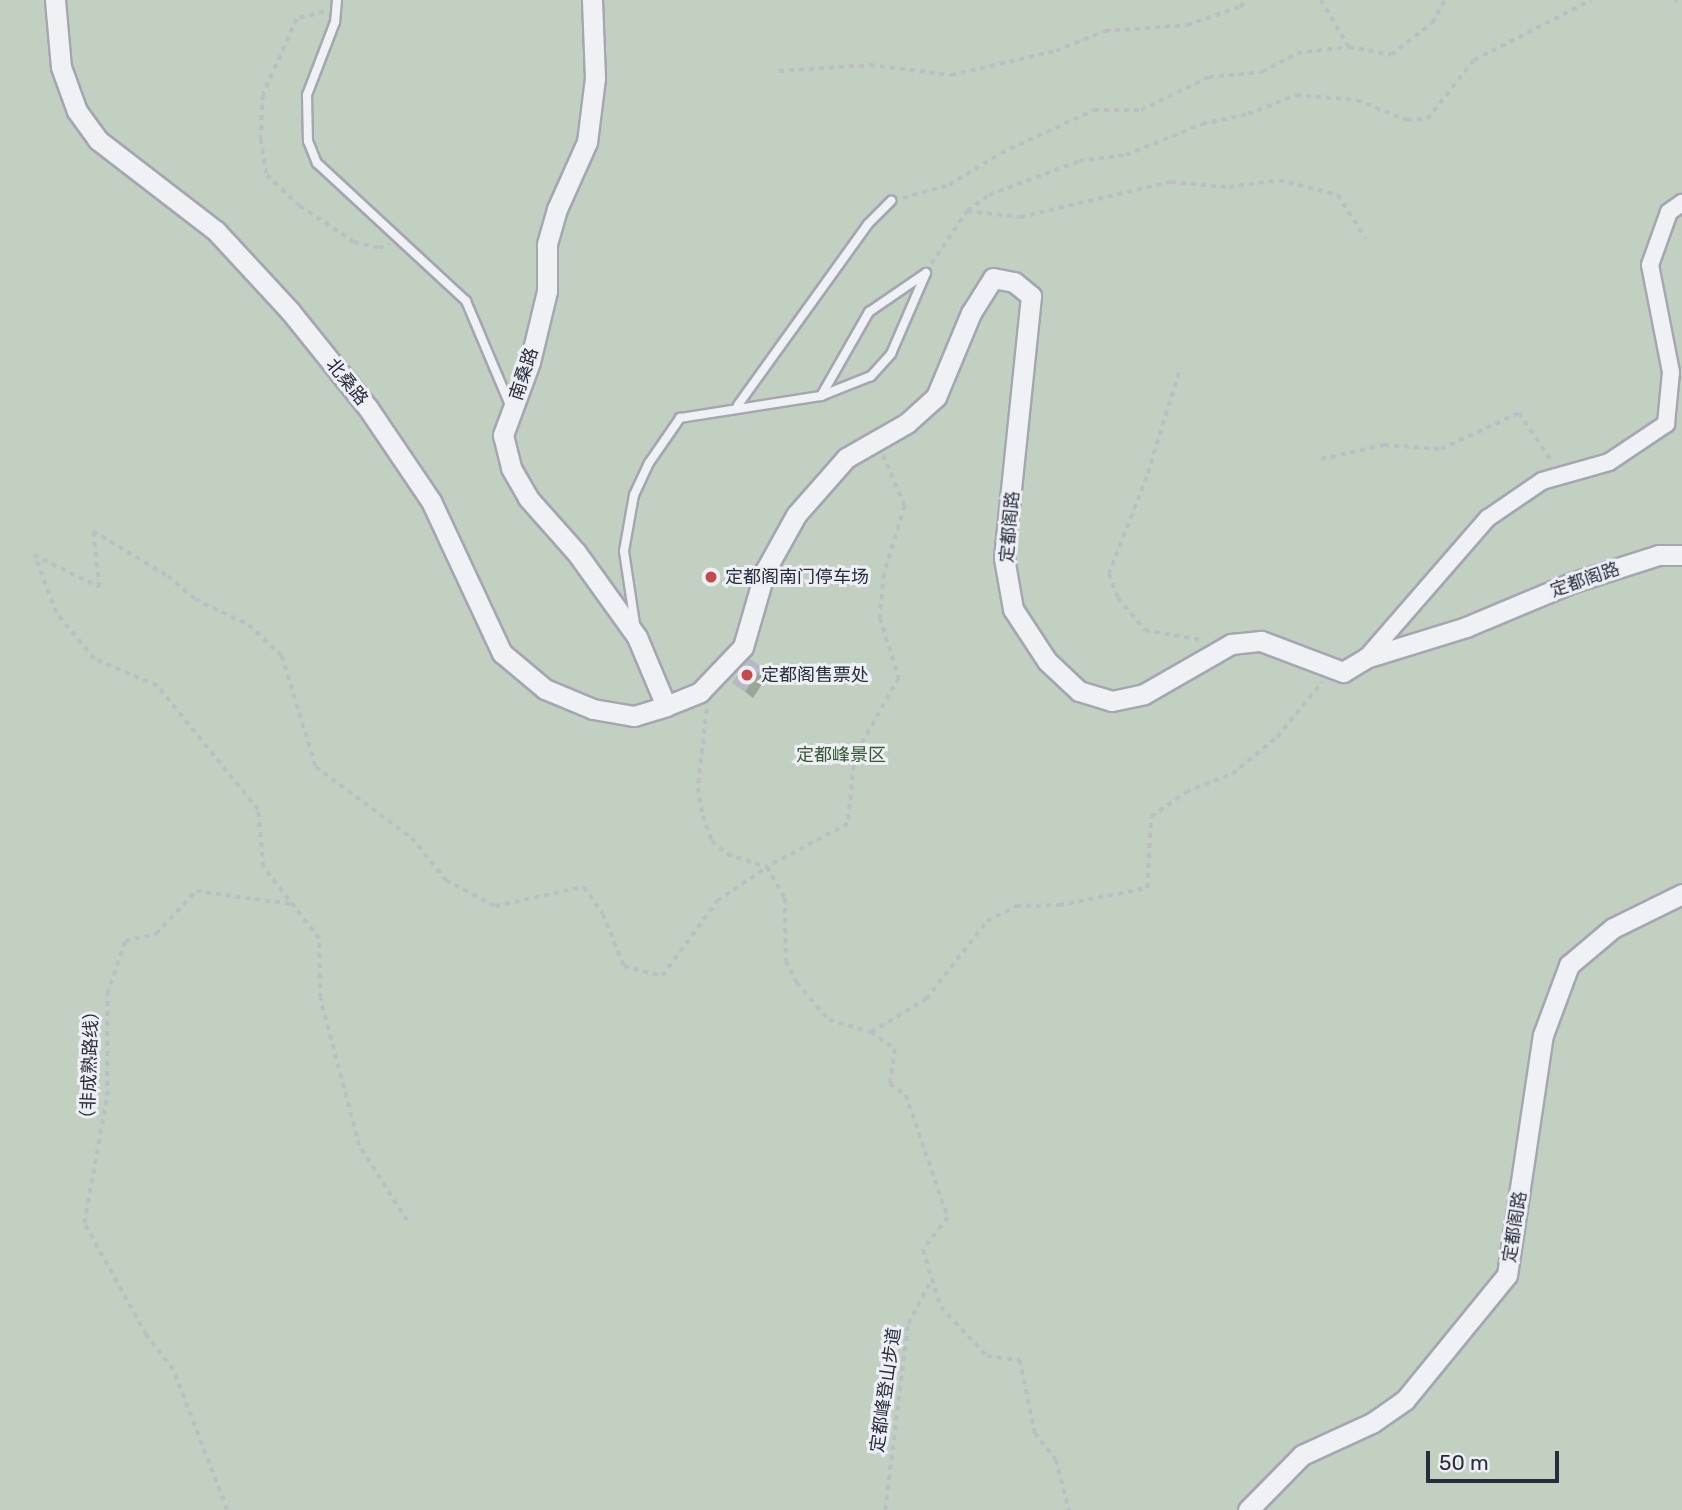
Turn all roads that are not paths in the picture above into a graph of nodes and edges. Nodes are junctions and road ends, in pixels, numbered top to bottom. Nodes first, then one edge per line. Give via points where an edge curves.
1 (55, 0) edge
2 (337, 0) edge
3 (592, 0) edge
4 (891, 201) road end
5 (1682, 203) edge
6 (821, 396) junction
7 (738, 406) junction
8 (512, 410) junction
9 (1682, 555) edge
10 (637, 637) junction
11 (1366, 658) junction
12 (667, 706) junction
13 (1682, 894) edge
14 (1248, 1510) edge

1 - 12 street, 北桑路 via 61,66 77,110 98,140 216,231 290,311 368,408 431,500 502,653 545,690 593,709 634,716
2 - 8 lane via 335,22 307,95 308,141 317,163 466,300
3 - 8 street, 南桑路 via 595,78 587,142 557,209 547,245 547,291 530,362
4 - 7 lane via 868,224
5 - 11 street via 1669,212 1650,265 1671,372 1666,424 1609,462 1542,481 1488,518
6 - 6 lane via 869,312 926,272 891,354 871,376
6 - 7 lane
7 - 10 lane via 680,418 649,463 634,495 624,551
8 - 10 street, 南桑路 via 503,435 511,468 528,498 576,552
9 - 11 street, 定都阁路 via 1659,555 1571,583 1466,627
10 - 12 street, 南桑路
11 - 12 street, 定都阁路 via 1343,672 1261,641 1231,644 1144,694 1112,701 1079,691 1047,661 1013,609 1004,558 1031,296 1014,282 993,278 971,313 936,397 907,423 846,458 796,515 765,571 743,647 700,692
13 - 14 street, 定都阁路 via 1613,928 1569,965 1543,1035 1507,1275 1405,1400 1372,1423 1302,1455

